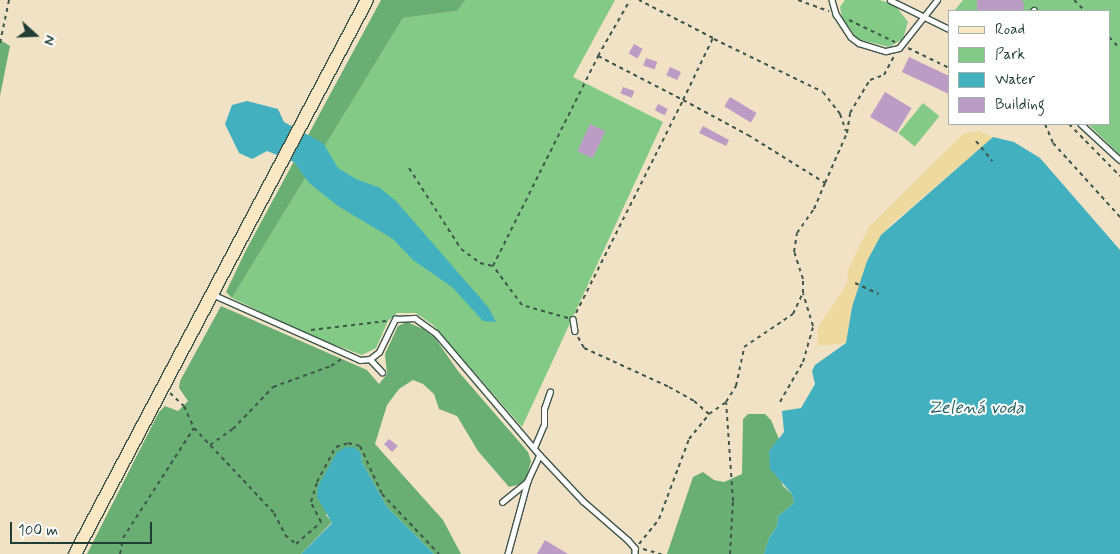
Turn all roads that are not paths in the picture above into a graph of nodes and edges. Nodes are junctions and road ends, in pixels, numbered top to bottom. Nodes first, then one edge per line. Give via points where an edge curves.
1 (367, 0) edge
2 (832, 0) edge
3 (890, 0) edge
4 (937, 0) edge
5 (924, 16) junction
6 (948, 28) edge
7 (1082, 125) edge
8 (1120, 160) edge
9 (212, 294) junction
10 (572, 319) road end
11 (575, 331) road end
12 (370, 359) junction
13 (382, 372) dead end
14 (550, 392) dead end
15 (534, 448) junction
16 (540, 455) junction
17 (528, 481) junction
18 (502, 502) dead end
19 (75, 554) edge
20 (508, 554) edge
21 (635, 554) edge

1 - 9 main road
2 - 5 lane via 845,30 859,43 886,50 899,46
3 - 5 lane
4 - 5 lane
5 - 6 lane
7 - 8 lane
9 - 12 lane via 360,360
9 - 19 main road
10 - 11 lane
12 - 13 lane
12 - 15 lane via 379,352 395,319 414,318 436,333
14 - 15 lane via 544,409 544,425
15 - 16 lane
16 - 17 lane
16 - 21 lane via 584,502 635,548
17 - 18 lane
17 - 20 lane

